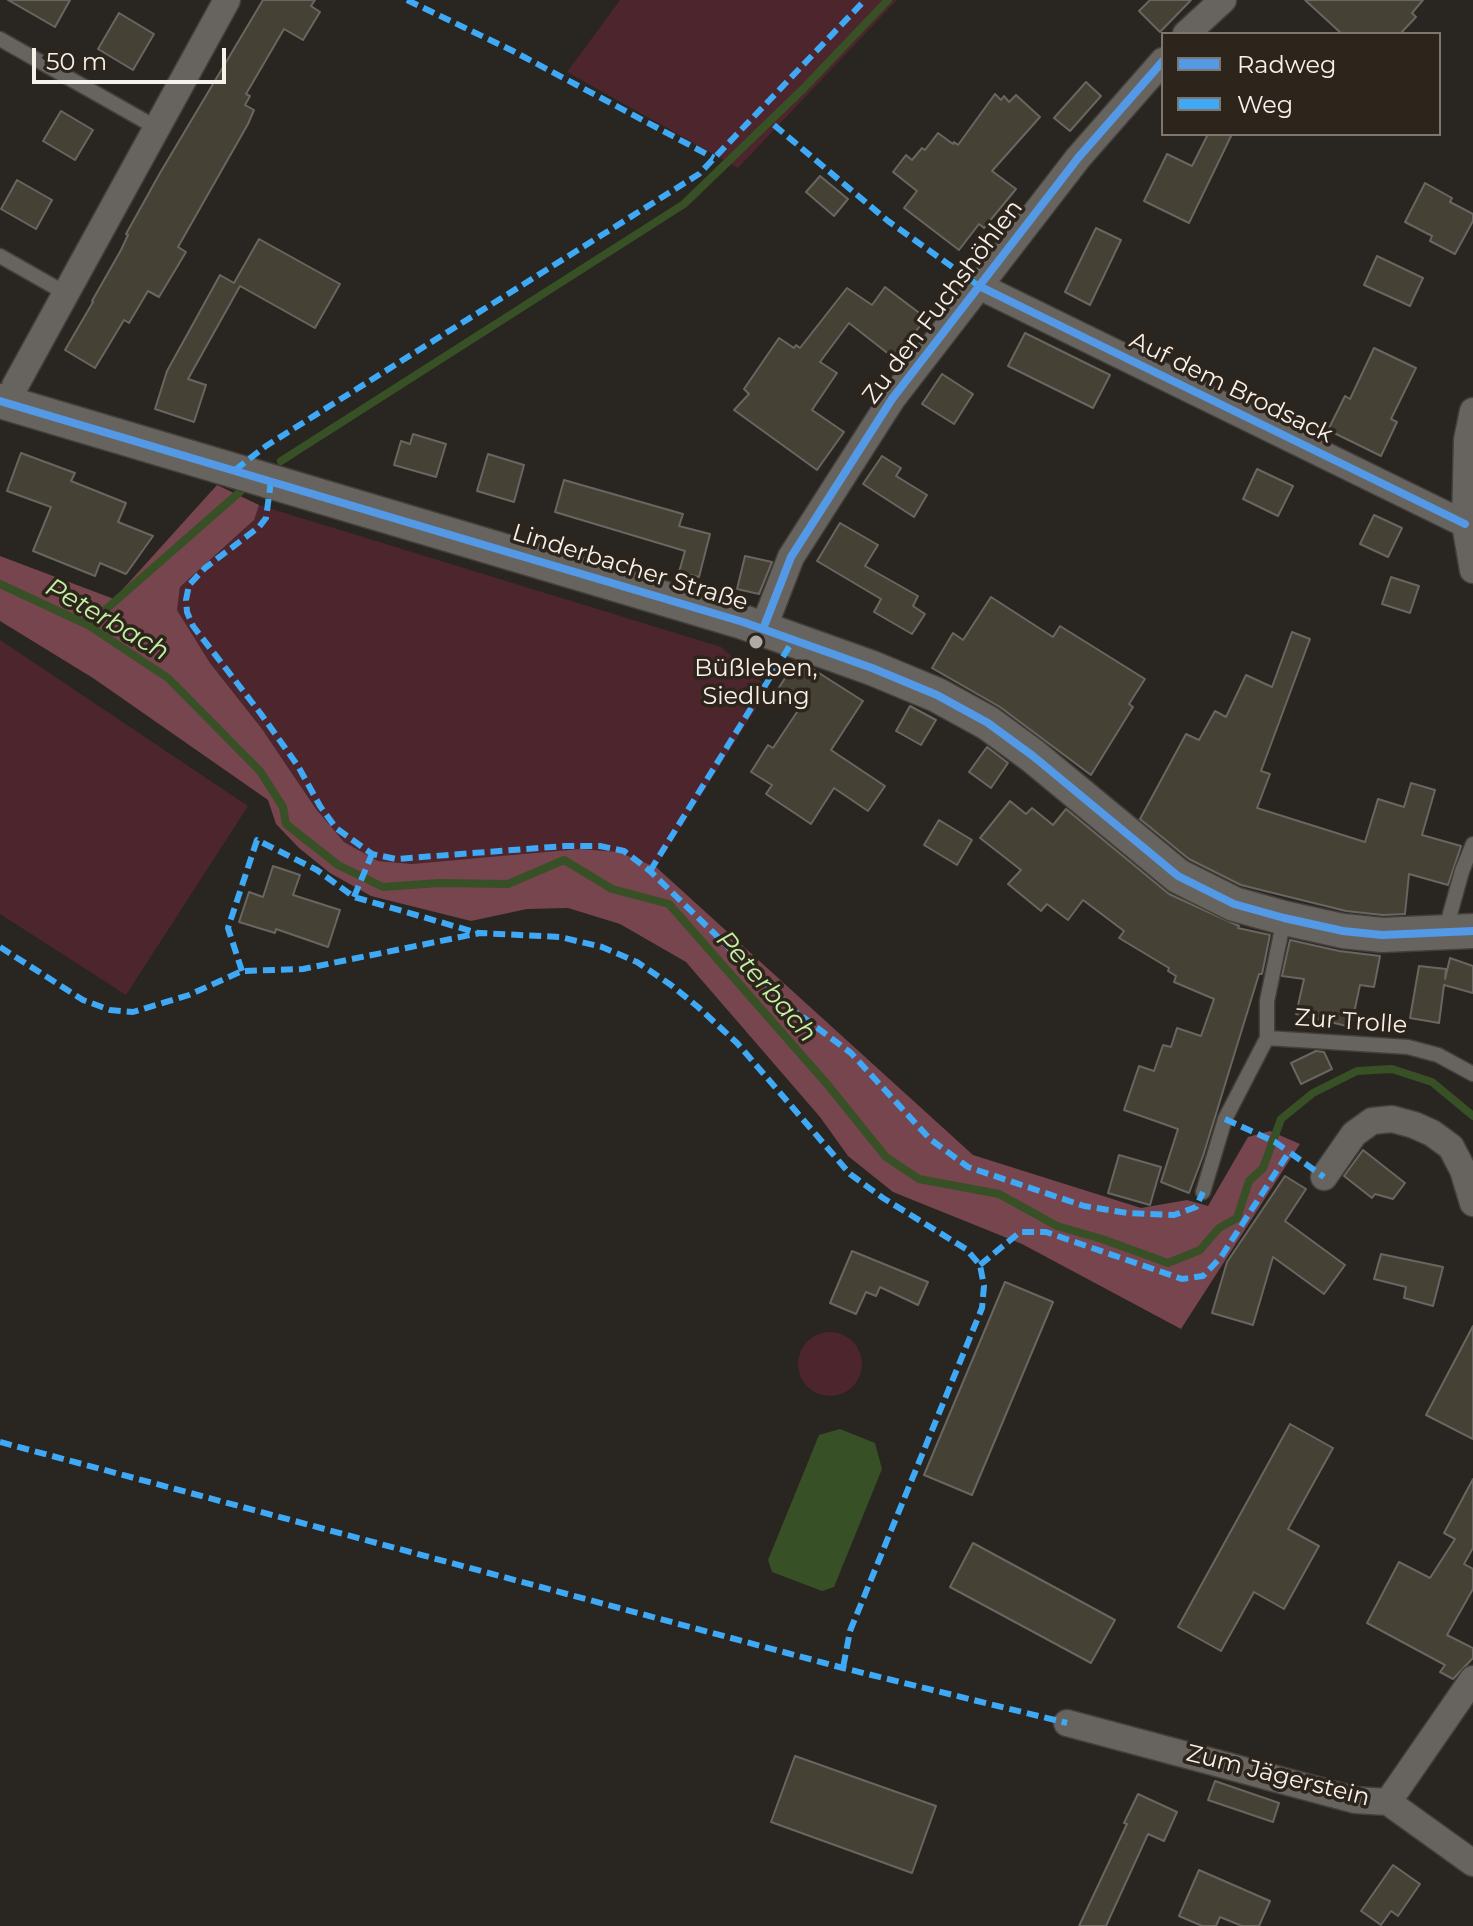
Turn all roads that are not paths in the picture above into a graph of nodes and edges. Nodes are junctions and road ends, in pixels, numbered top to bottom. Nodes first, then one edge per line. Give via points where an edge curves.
1 (227, 0) edge
2 (1223, 0) edge
3 (1188, 32) edge
4 (0, 39) edge
5 (1161, 63) edge
6 (157, 128) junction
7 (0, 256) edge
8 (979, 286) junction
9 (67, 294) junction
10 (5, 403) edge
11 (1473, 411) edge
12 (1465, 524) junction
13 (1473, 570) edge
14 (763, 629) junction
15 (1473, 844) edge
16 (1284, 918) junction
17 (1459, 932) edge
18 (1267, 1038) junction
19 (1473, 1074) edge
20 (1324, 1177) dead end
21 (1203, 1192) dead end
22 (1473, 1203) edge
23 (1473, 1679) edge
24 (1067, 1723) dead end
25 (1388, 1802) junction
26 (1473, 1863) edge

1 - 6 street
2 - 3 street
4 - 6 lane
5 - 8 street, Zu den Fuchshöhlen via 1078,158
6 - 9 street
7 - 9 lane
8 - 12 street, Auf dem Brodsack
8 - 14 street, Zu den Fuchshöhlen via 892,399 791,557
9 - 10 street
10 - 14 street, Linderbacher Straße
11 - 12 street
12 - 13 street
14 - 16 street, Linderbacher Straße via 872,668 968,711 1033,756 1178,876 1234,904
15 - 17 lane via 1462,871
16 - 17 street, Linderbacher Straße via 1382,935
16 - 18 lane, Zur Trolle via 1267,1001
18 - 19 lane, Zur Trolle via 1408,1047 1438,1055
18 - 21 lane, Zur Trolle via 1225,1119
20 - 22 street via 1354,1134 1372,1121 1392,1119 1432,1133 1451,1147
23 - 25 street
24 - 25 street, Zum Jägerstein via 1355,1800
25 - 26 street, Zum Jägerstein

